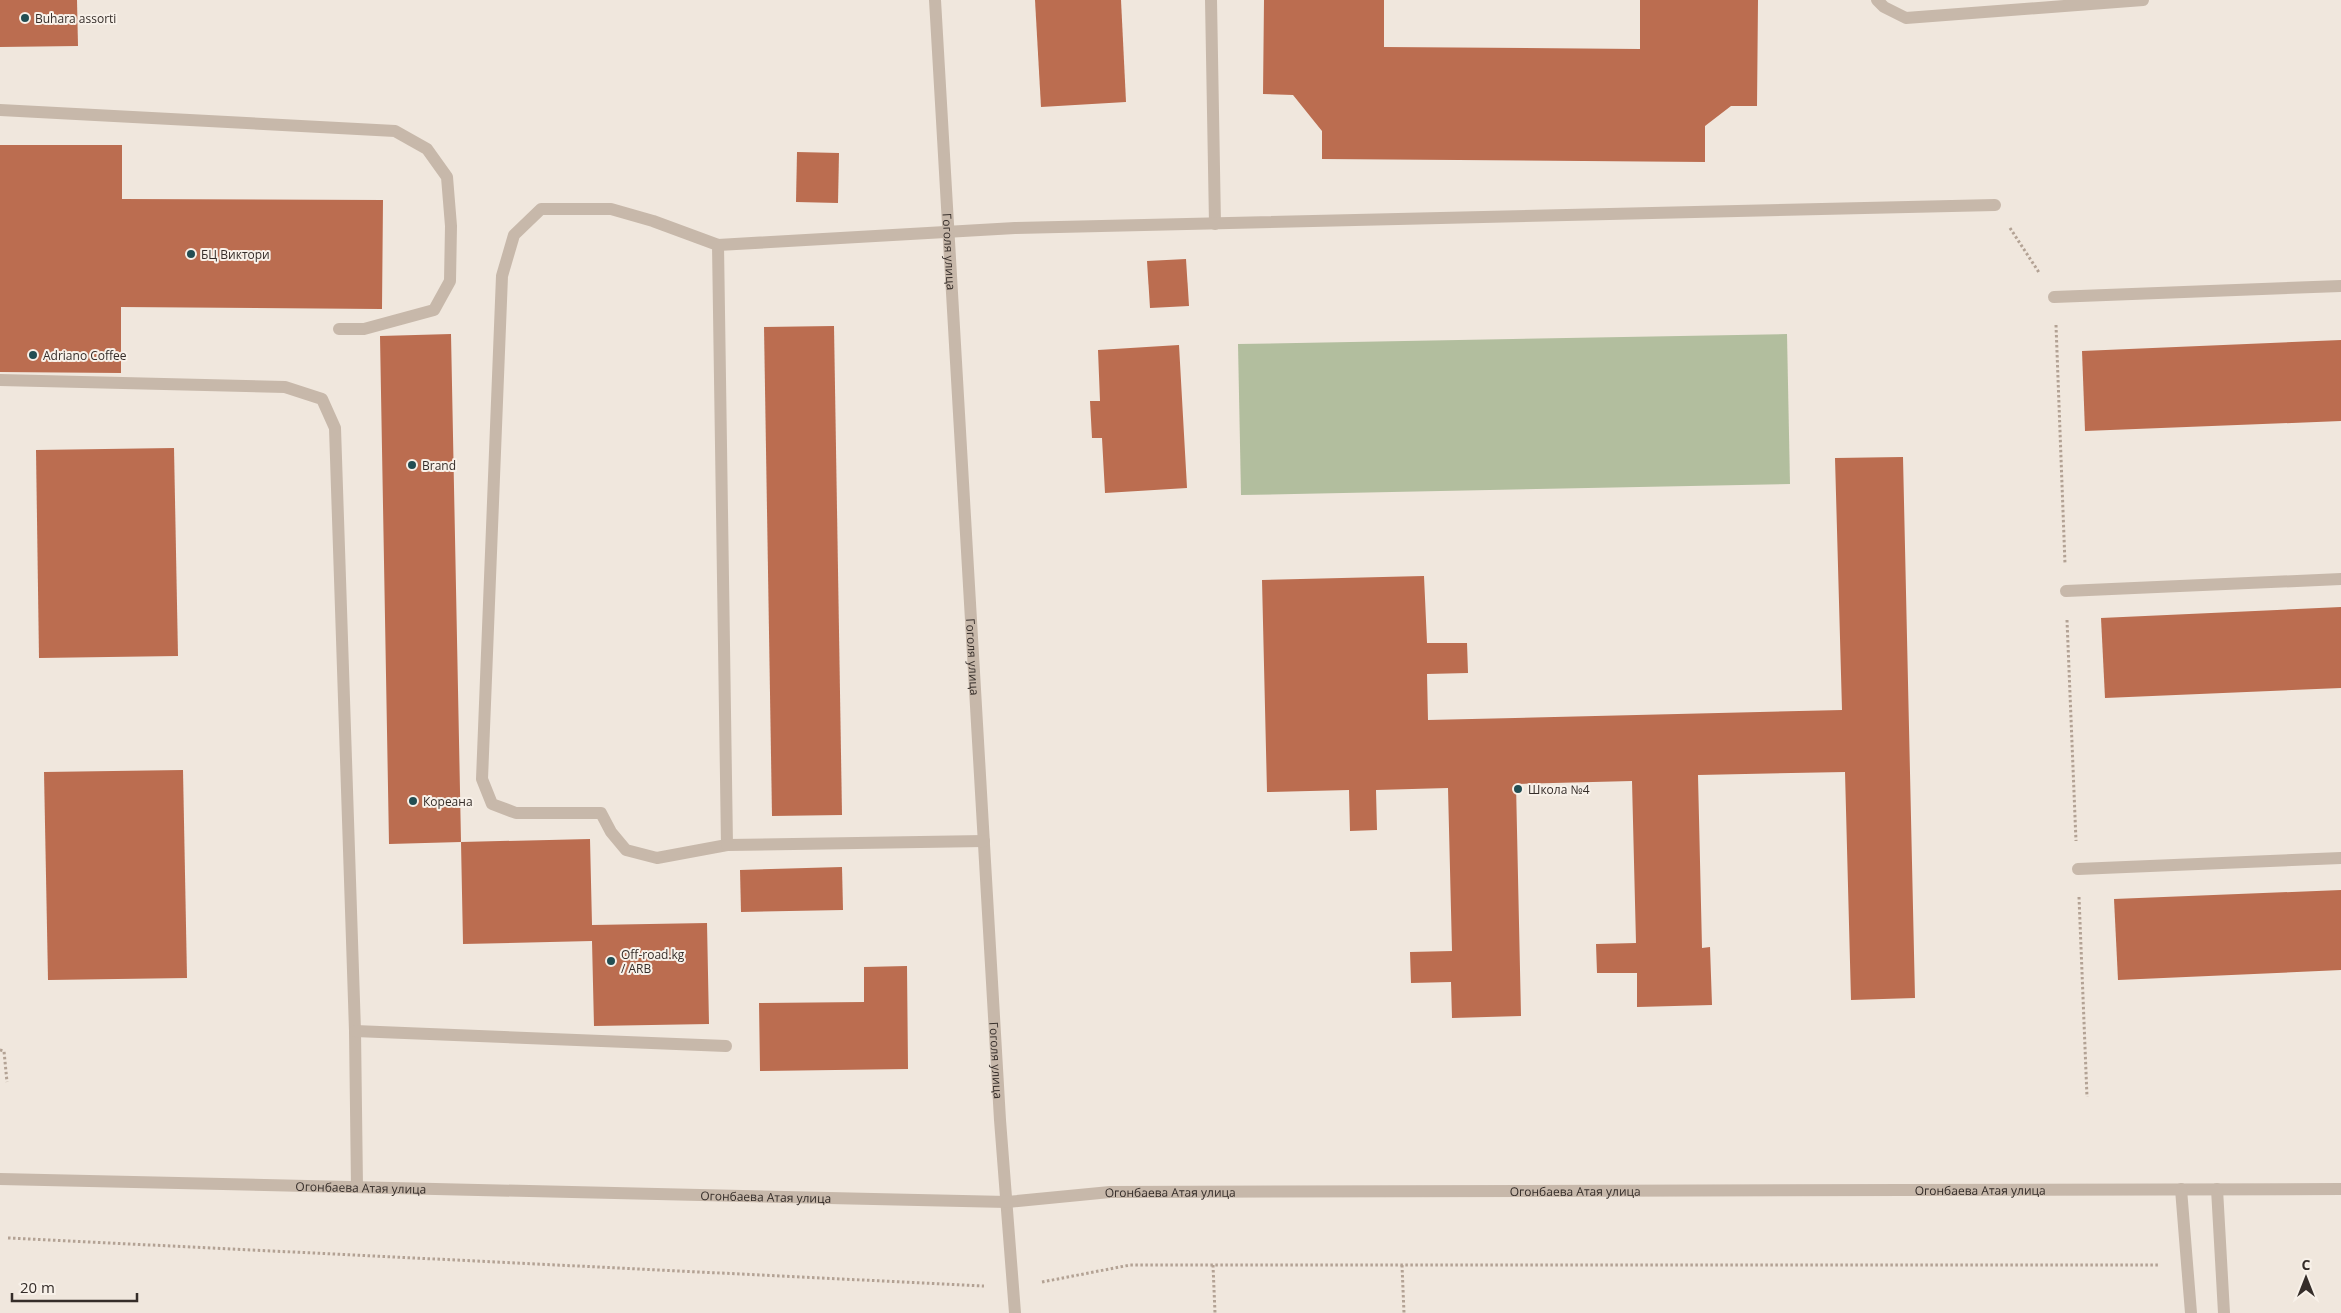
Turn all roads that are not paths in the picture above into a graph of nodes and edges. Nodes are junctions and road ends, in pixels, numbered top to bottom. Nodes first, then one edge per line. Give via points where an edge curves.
1 (936, 0) edge
2 (1211, 0) edge
3 (1877, 0) edge
4 (2143, 0) edge
5 (0, 110) edge
6 (1996, 205) road end
7 (1215, 224) junction
8 (949, 230) junction
9 (718, 245) junction
10 (2341, 286) edge
11 (2054, 297) road end
12 (338, 329) dead end
13 (0, 380) edge
14 (2341, 579) edge
15 (2066, 591) road end
16 (984, 841) junction
17 (727, 845) junction
18 (2341, 858) edge
19 (2078, 869) road end
20 (355, 1031) junction
21 (726, 1046) dead end
22 (0, 1179) edge
23 (358, 1187) junction
24 (2341, 1189) edge
25 (2181, 1190) junction
26 (2217, 1190) junction
27 (1007, 1202) junction
28 (1015, 1313) edge
29 (2191, 1313) edge
30 (2224, 1313) edge

1 - 8 street, Гоголя улица
2 - 7 street
3 - 4 street via 1906,18
5 - 12 street via 395,131 427,150 447,177 451,226 450,281 434,310 364,329
6 - 7 street
7 - 8 street
8 - 9 street
8 - 16 street, Гоголя улица
9 - 17 street
9 - 17 street via 611,209 541,209 514,235 502,276 482,779 492,804 516,813 601,813 626,850 657,858
10 - 11 street
13 - 20 street via 285,387 322,399 335,428
14 - 15 street
16 - 17 street
16 - 27 street, Гоголя улица
18 - 19 street
20 - 21 street
20 - 23 street
22 - 23 street, Огонбаева Атая улица
23 - 27 street, Огонбаева Атая улица
24 - 26 street, Огонбаева Атая улица
25 - 26 street, Огонбаева Атая улица
25 - 27 street, Огонбаева Атая улица via 1110,1192
25 - 29 street
26 - 30 street
27 - 28 street, Гоголя улица

